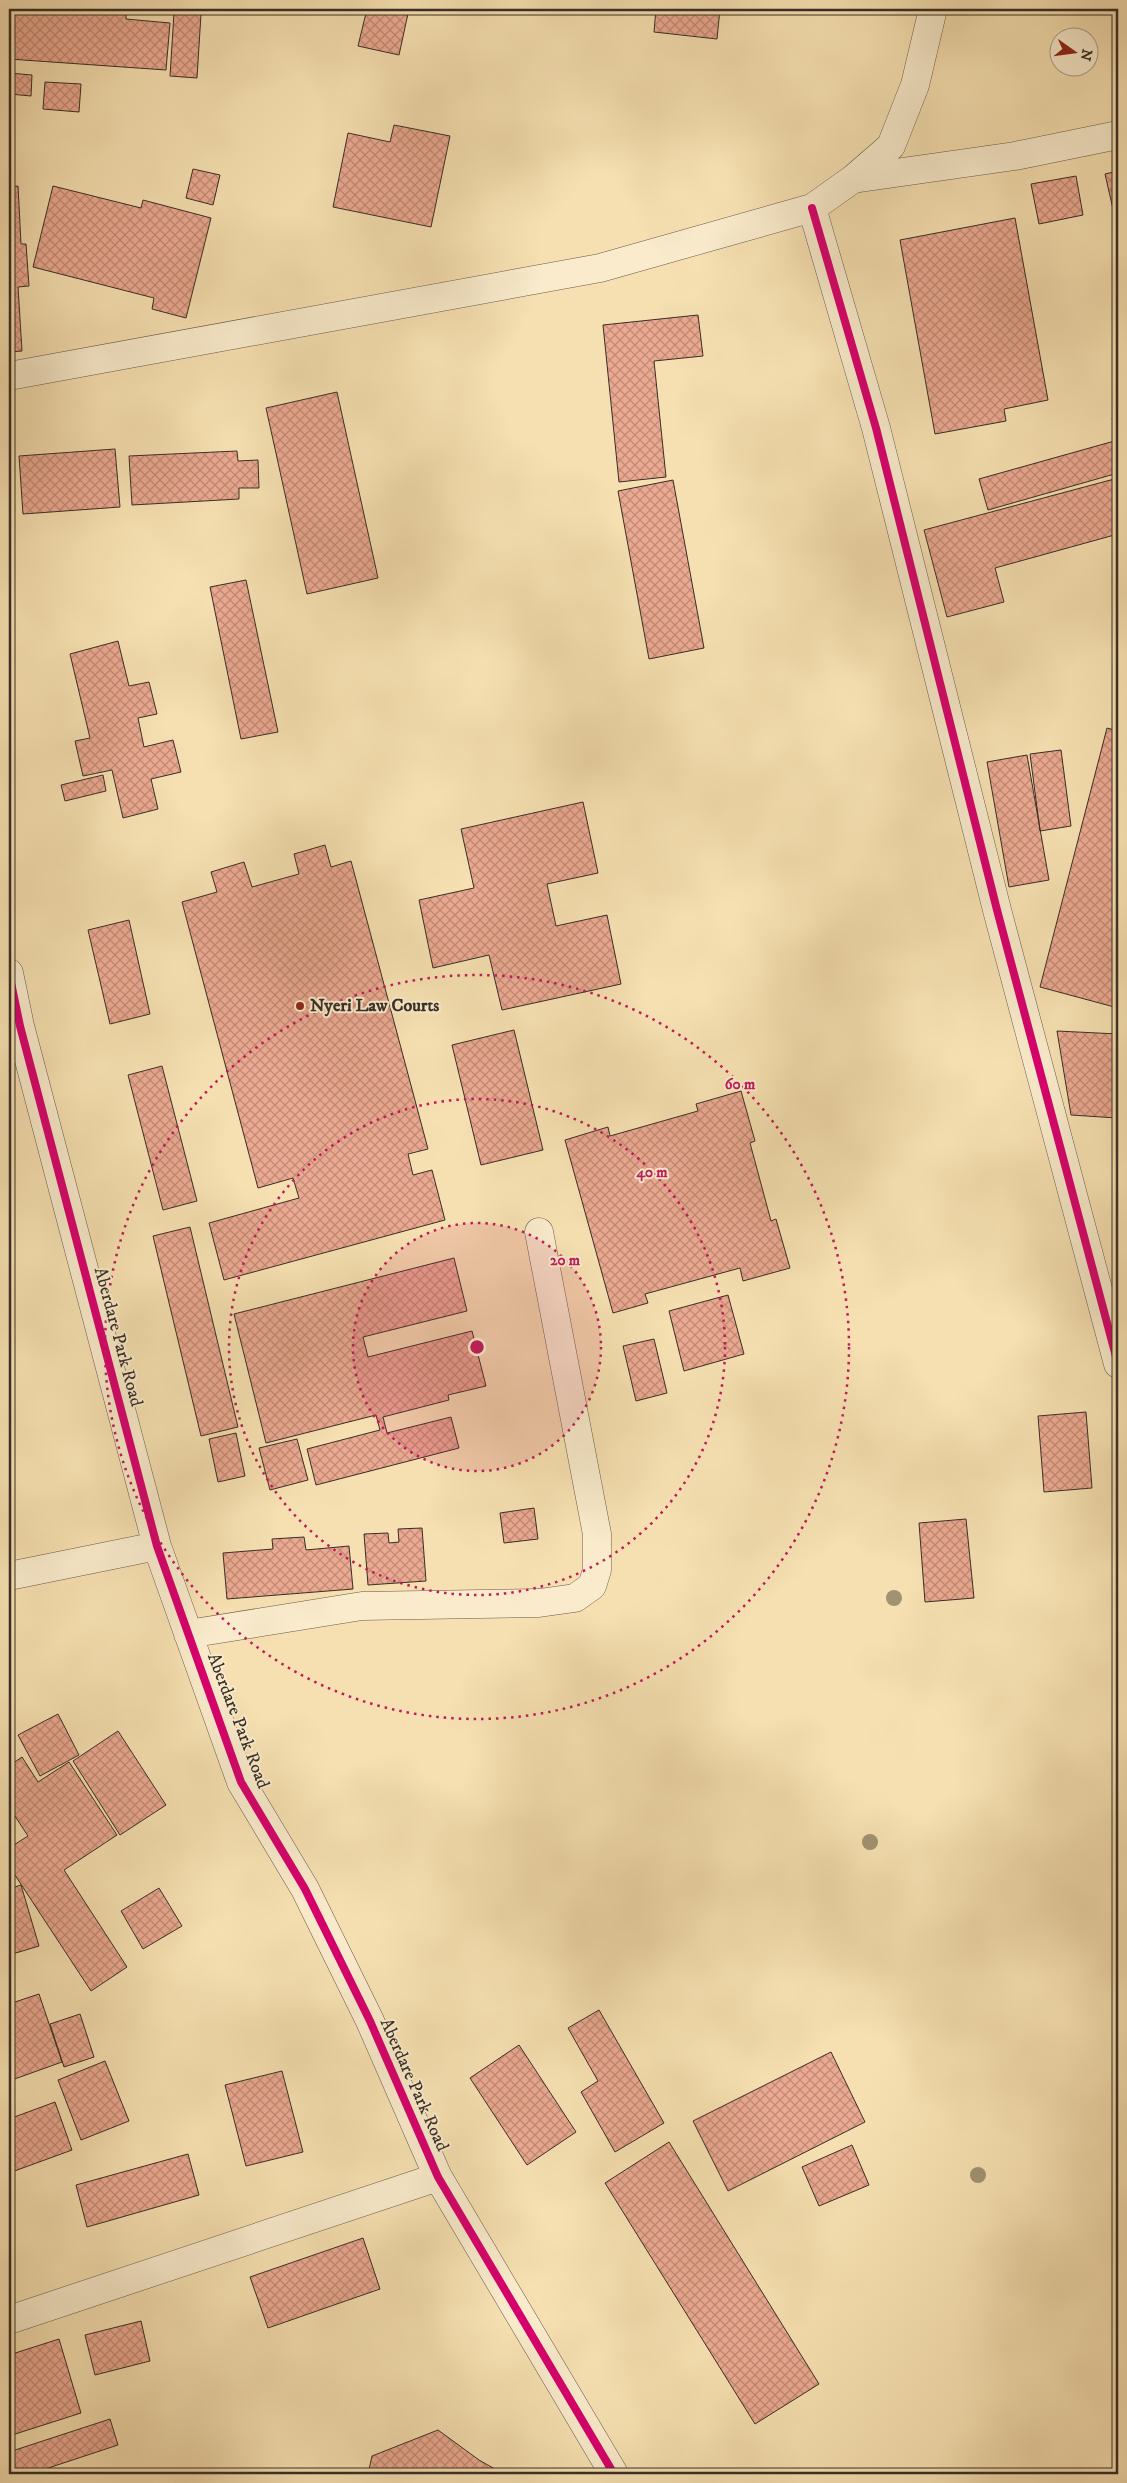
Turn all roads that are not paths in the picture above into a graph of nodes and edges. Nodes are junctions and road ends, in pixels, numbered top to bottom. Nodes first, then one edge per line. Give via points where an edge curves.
1 (933, 9) edge
2 (1118, 135) edge
3 (853, 179) junction
4 (812, 208) junction
5 (9, 376) edge
6 (9, 973) edge
7 (14, 1026) edge
8 (539, 1232) dead end
9 (1118, 1364) edge
10 (158, 1546) junction
11 (9, 1576) edge
12 (188, 1634) junction
13 (438, 2177) junction
14 (9, 2320) edge
15 (614, 2474) edge

1 - 3 street via 915,85 891,146
2 - 3 street via 1016,156
3 - 4 street
4 - 5 street via 600,268
4 - 9 street via 876,428 997,910
6 - 7 street, Aberdare Park Road
7 - 10 street, Aberdare Park Road
8 - 12 street via 598,1534 597,1570 592,1586 575,1598 539,1603 362,1606
10 - 11 street
10 - 12 street, Aberdare Park Road
12 - 13 street, Aberdare Park Road via 241,1782 310,1898 370,2021
13 - 14 street
13 - 15 street, Aberdare Park Road

